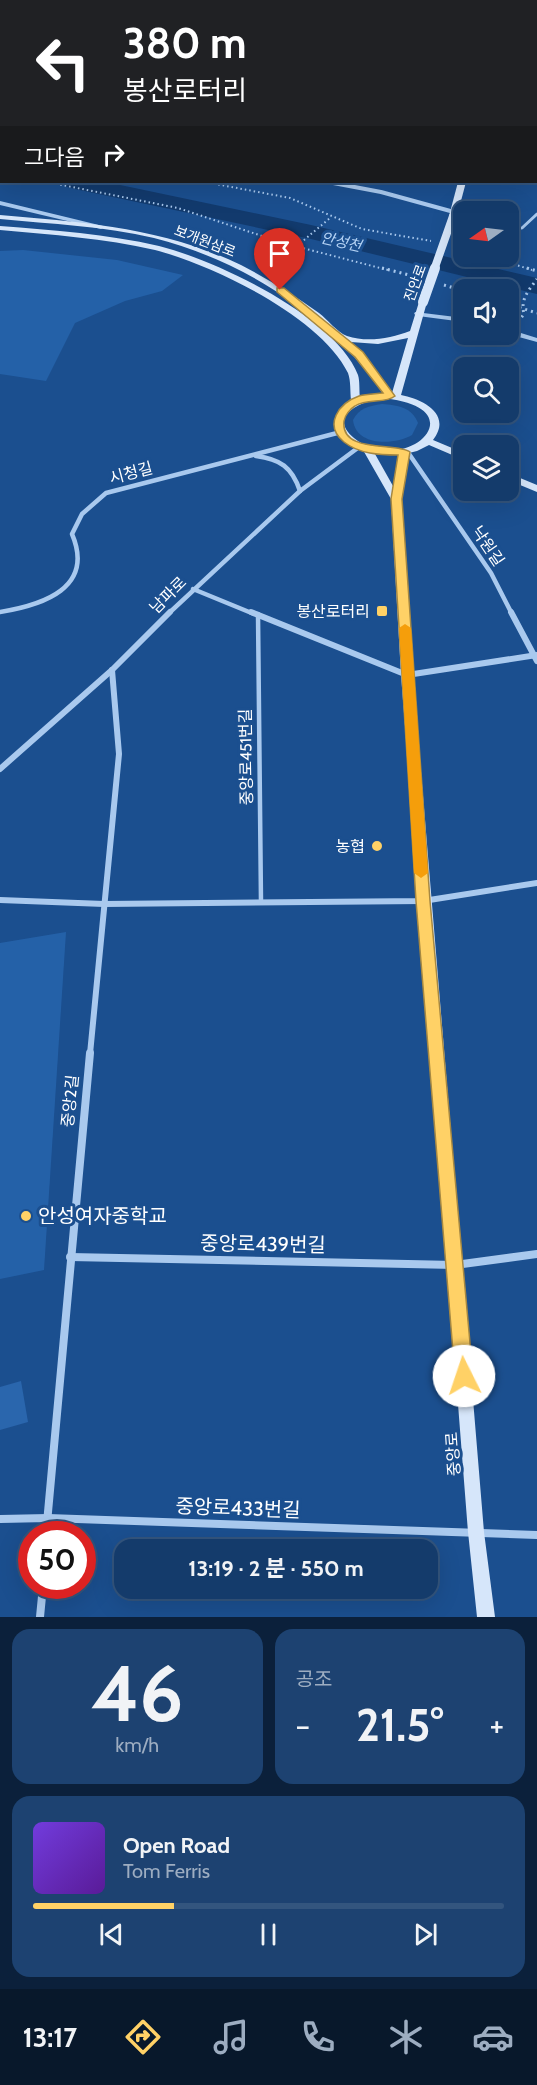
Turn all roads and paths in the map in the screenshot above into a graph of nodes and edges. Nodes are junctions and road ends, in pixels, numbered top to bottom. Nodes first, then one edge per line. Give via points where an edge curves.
1 (51, 183) edge
2 (210, 183) edge
3 (333, 183) edge
4 (462, 183) edge
5 (457, 201) edge
6 (0, 203) edge
7 (453, 214) edge
8 (537, 214) edge
9 (0, 217) edge
10 (453, 217) edge
11 (330, 218) junction
12 (102, 227) junction
13 (0, 228) edge
14 (522, 228) dead end
15 (434, 242) dead end
16 (297, 246) junction
17 (519, 266) edge
18 (537, 272) edge
19 (419, 277) dead end
20 (537, 279) edge
21 (441, 284) dead end
22 (453, 288) edge
23 (521, 308) junction
24 (537, 313) edge
25 (418, 314) junction
26 (524, 314) dead end
27 (453, 319) edge
28 (413, 333) junction
29 (519, 334) edge
30 (339, 337) junction
31 (537, 340) edge
32 (393, 396) junction
33 (356, 401) junction
34 (341, 432) junction
35 (428, 441) junction
36 (364, 448) junction
37 (453, 451) edge
38 (406, 452) junction
39 (250, 455) junction
40 (519, 481) edge
41 (537, 489) edge
42 (300, 492) junction
43 (396, 499) junction
44 (193, 589) junction
45 (0, 612) edge
46 (258, 613) junction
47 (536, 657) edge
48 (112, 670) junction
49 (407, 675) junction
50 (0, 769) edge
51 (537, 883) edge
52 (0, 900) edge
53 (423, 901) junction
54 (261, 902) junction
55 (104, 904) junction
56 (537, 1254) edge
57 (70, 1257) junction
58 (455, 1265) junction
59 (48, 1518) junction
60 (0, 1519) edge
61 (48, 1521) edge
62 (476, 1532) junction
63 (537, 1535) edge
64 (42, 1599) edge
65 (40, 1617) edge
66 (486, 1617) edge

1 - 16 path via 178,208
2 - 11 path via 290,198
3 - 7 street via 381,192
4 - 5 main road, 진안로
6 - 12 street
8 - 14 lane
9 - 12 main road, 보개원삼로
10 - 25 main road, 진안로, bridge
11 - 15 path via 362,229
11 - 16 path
12 - 30 main road, 보개원삼로 via 155,237 244,271 280,290
13 - 33 main road, 보개원삼로 via 160,249 251,286 294,310 331,342 359,388
16 - 19 path
17 - 18 path
20 - 23 path
21 - 22 path
23 - 24 path
23 - 26 path
25 - 27 street
25 - 28 main road, 진안로
28 - 30 main road via 373,343
28 - 32 main road, 진안로
29 - 31 street
30 - 32 main road, 보개원삼로
32 - 33 main road
32 - 35 main road via 418,403 433,415 435,433
33 - 34 main road via 342,412 338,422
34 - 36 main road
34 - 39 street, 시청길
35 - 37 main road
35 - 38 main road
36 - 38 main road
36 - 42 street, 남파로
36 - 43 main road, 중앙로
38 - 43 main road, 중앙로
38 - 47 street, 낙원길 via 490,573
39 - 42 street via 282,460 290,466
39 - 45 street, 시청길 via 106,493 82,514 72,534 80,555 76,576 56,595 24,609
40 - 41 main road
42 - 44 street, 남파로
43 - 49 main road, 중앙로
44 - 46 street
44 - 48 street, 남파로
46 - 49 street
46 - 54 lane, 중앙로451번길
47 - 49 street
48 - 50 street, 남파로
48 - 55 street, 중앙2길 via 119,754
49 - 53 main road, 중앙로
51 - 53 street
52 - 55 street
53 - 54 street
53 - 58 main road, 중앙로
54 - 55 street
55 - 57 street, 중앙2길
56 - 58 street, 중앙로439번길
57 - 58 street, 중앙로439번길
57 - 59 street, 중앙2길
58 - 62 main road, 중앙로
59 - 60 street, 중앙로433번길
59 - 61 street, 중앙2길
59 - 62 street, 중앙로433번길
62 - 63 street, 중앙로433번길
62 - 66 main road, 중앙로
64 - 65 street

